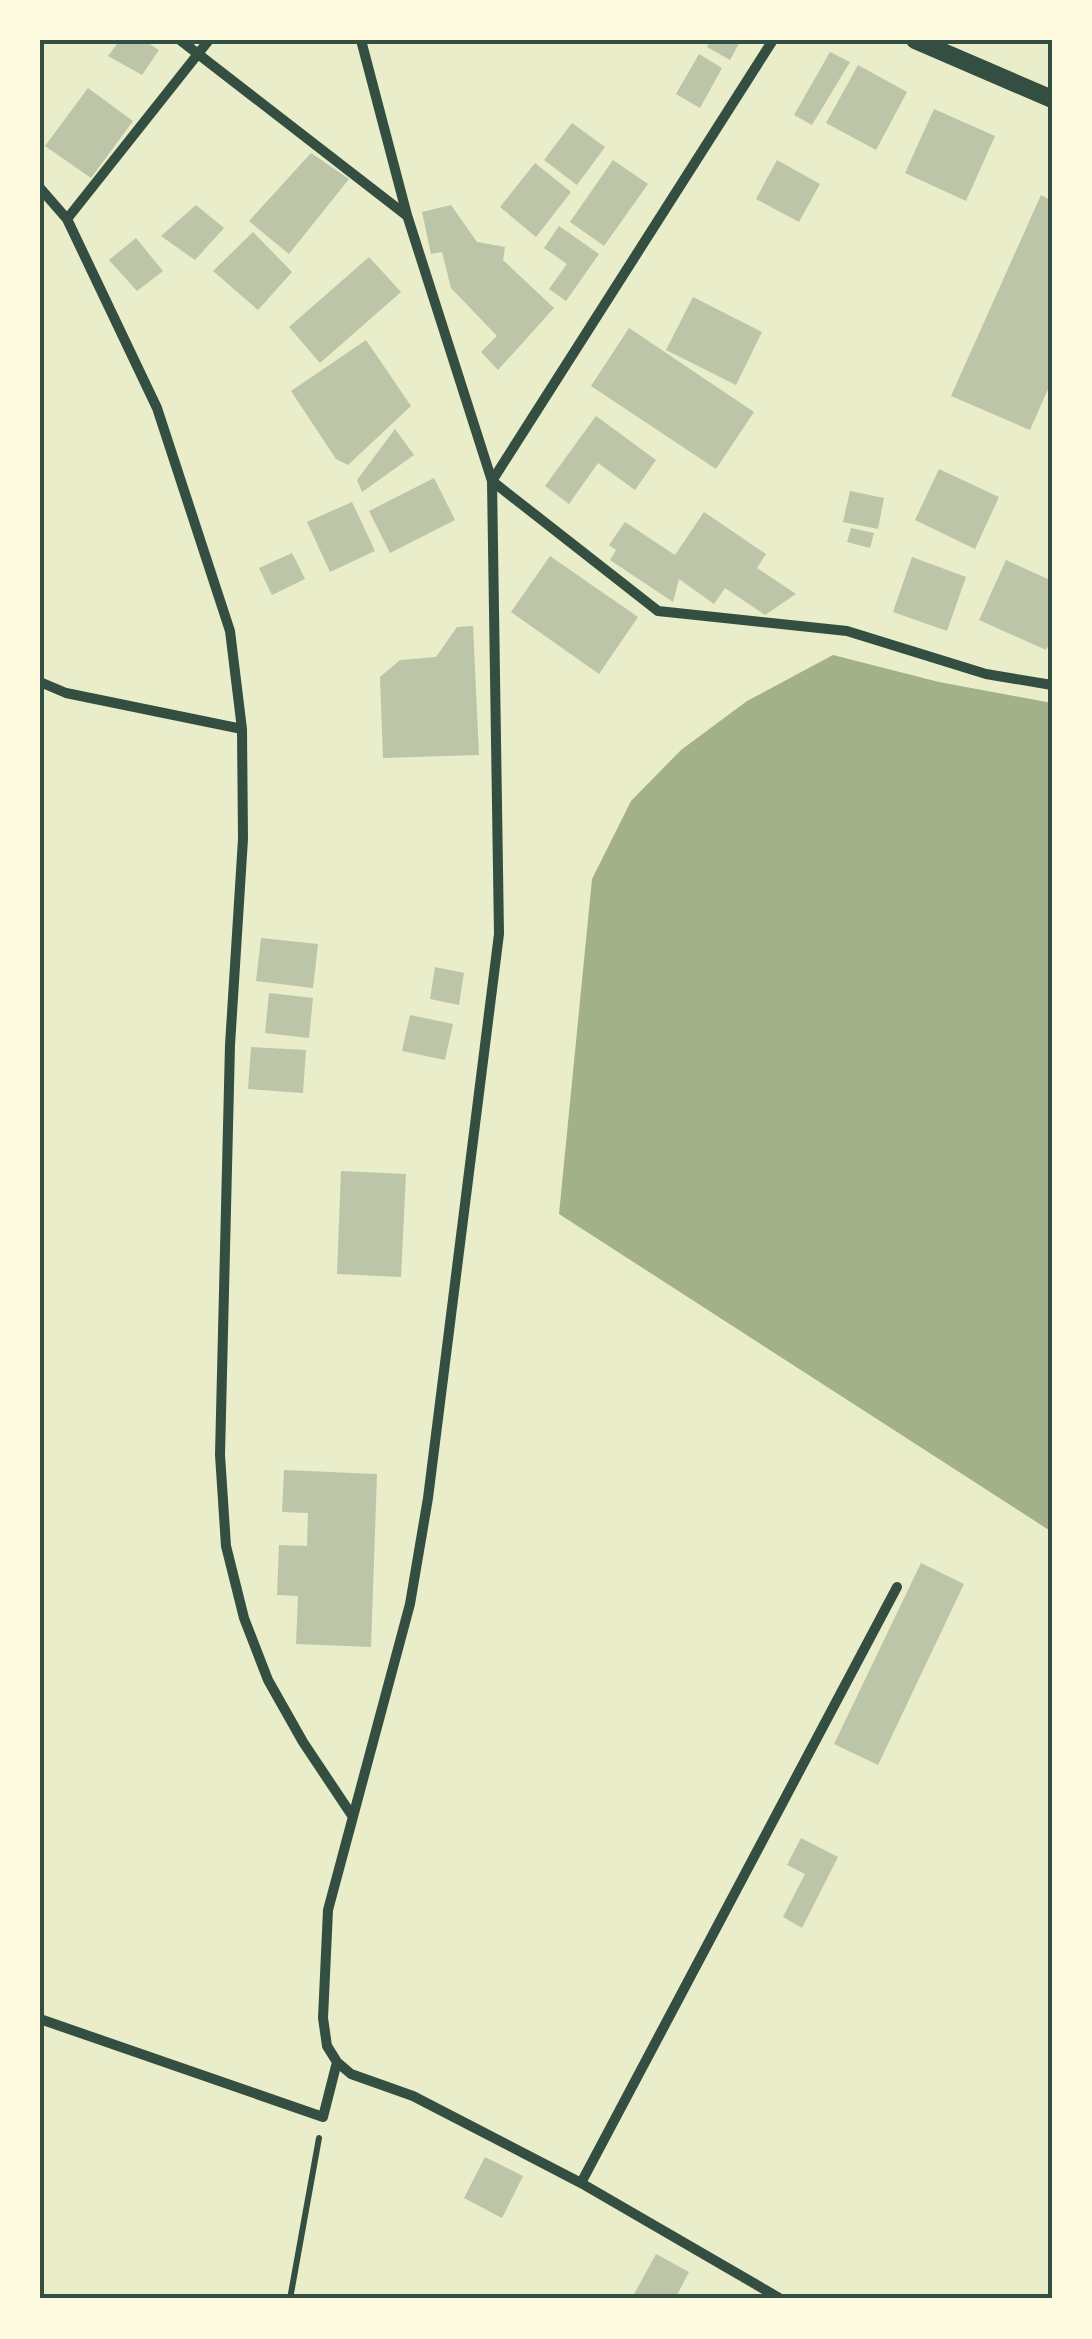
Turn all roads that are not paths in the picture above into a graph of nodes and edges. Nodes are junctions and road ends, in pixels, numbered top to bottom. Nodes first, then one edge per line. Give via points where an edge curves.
1 (180, 40) edge
2 (208, 40) edge
3 (361, 40) edge
4 (773, 40) edge
5 (915, 40) edge
6 (198, 53) junction
7 (1052, 100) edge
8 (40, 188) edge
9 (407, 215) junction
10 (67, 219) junction
11 (492, 481) junction
12 (40, 682) edge
13 (1052, 685) edge
14 (242, 730) junction
15 (897, 1587) dead end
16 (354, 1816) junction
17 (40, 2019) edge
18 (337, 2062) junction
19 (581, 2182) junction
20 (781, 2299) edge

1 - 6 street
2 - 6 street
3 - 9 street
4 - 11 street
5 - 7 street
6 - 9 street
6 - 10 street
8 - 10 street
9 - 11 street
10 - 14 street via 158,408 230,631
11 - 13 street via 658,611 847,631 986,674
11 - 16 street via 499,934 428,1498 410,1604
12 - 14 street
14 - 16 street via 244,840 230,1045 220,1455 226,1546 268,1680
15 - 19 street
16 - 18 street via 328,1910 323,2018
17 - 18 street via 322,2117
18 - 19 street
19 - 20 street

